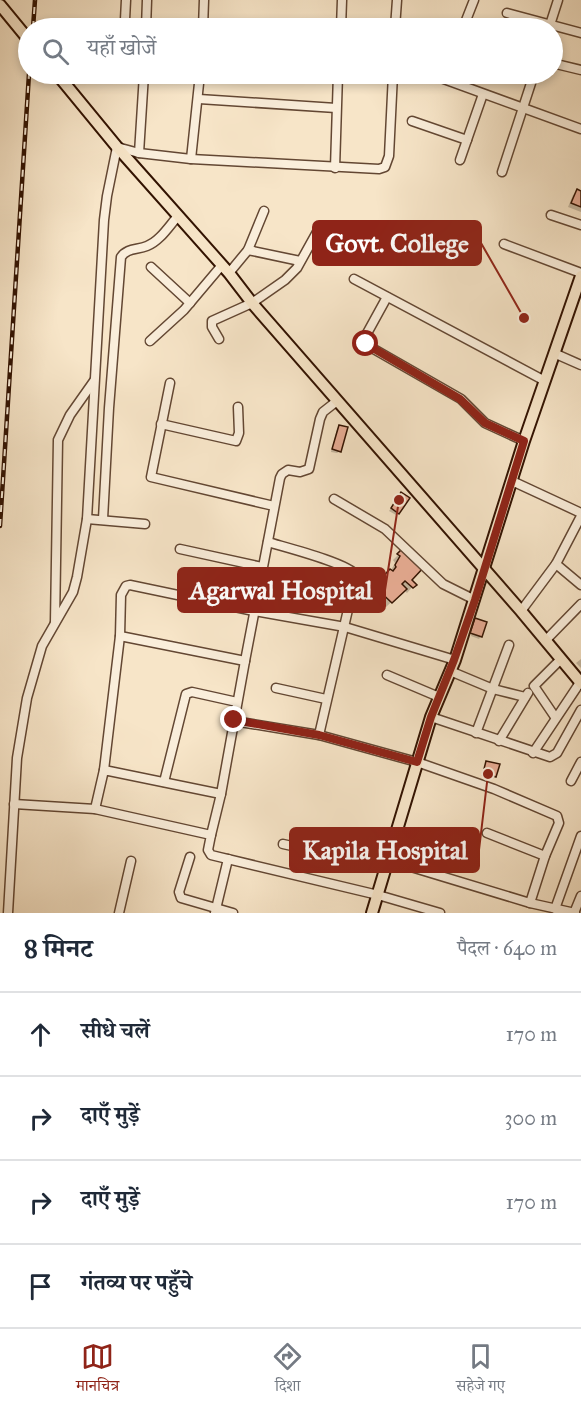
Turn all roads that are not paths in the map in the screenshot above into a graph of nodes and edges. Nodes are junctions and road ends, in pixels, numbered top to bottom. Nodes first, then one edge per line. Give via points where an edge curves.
1 (126, 0) edge
2 (147, 0) edge
3 (204, 0) edge
4 (342, 0) edge
5 (396, 0) edge
6 (474, 0) edge
7 (558, 0) edge
8 (0, 5) edge
9 (507, 13) dead end
10 (125, 18) edge
11 (146, 18) edge
12 (203, 18) edge
13 (341, 18) edge
14 (395, 18) edge
15 (467, 18) edge
16 (524, 18) edge
17 (552, 18) edge
18 (18, 27) edge
19 (563, 29) edge
20 (581, 33) edge
21 (563, 66) edge
22 (581, 70) edge
23 (65, 84) edge
24 (143, 84) edge
25 (200, 84) edge
26 (337, 84) edge
27 (393, 84) edge
28 (456, 84) edge
29 (531, 84) edge
30 (483, 94) junction
31 (199, 99) junction
32 (336, 108) junction
33 (523, 109) junction
34 (412, 121) dead end
35 (581, 129) edge
36 (467, 140) junction
37 (117, 147) junction
38 (140, 153) junction
39 (191, 159) junction
40 (460, 160) dead end
41 (335, 168) junction
42 (502, 172) dead end
43 (264, 211) dead end
44 (551, 215) dead end
45 (178, 216) junction
46 (581, 225) edge
47 (504, 244) dead end
48 (248, 250) junction
49 (361, 254) dead end
50 (300, 261) junction
51 (151, 267) dead end
52 (225, 269) junction
53 (581, 275) edge
54 (354, 279) dead end
55 (387, 297) junction
56 (189, 303) junction
57 (252, 303) junction
58 (219, 339) dead end
59 (150, 341) dead end
60 (556, 354) junction
61 (581, 365) edge
62 (95, 381) junction
63 (545, 381) junction
64 (170, 383) dead end
65 (337, 401) junction
66 (238, 407) dead end
67 (161, 424) junction
68 (524, 441) junction
69 (512, 481) junction
70 (334, 499) dead end
71 (273, 506) junction
72 (581, 515) edge
73 (87, 519) junction
74 (103, 519) junction
75 (145, 524) dead end
76 (572, 535) junction
77 (581, 540) edge
78 (268, 542) junction
79 (180, 549) dead end
80 (556, 564) junction
81 (262, 567) junction
82 (484, 569) junction
83 (581, 585) edge
84 (475, 600) junction
85 (581, 604) edge
86 (254, 611) junction
87 (521, 611) junction
88 (55, 622) junction
89 (345, 627) junction
90 (120, 636) junction
91 (545, 641) junction
92 (508, 645) dead end
93 (561, 659) junction
94 (454, 660) junction
95 (245, 661) junction
96 (450, 671) junction
97 (387, 675) dead end
98 (581, 682) edge
99 (534, 686) junction
100 (276, 688) dead end
101 (493, 689) junction
102 (439, 697) junction
103 (525, 698) junction
104 (327, 699) junction
105 (237, 702) junction
106 (581, 710) edge
107 (431, 717) junction
108 (555, 717) junction
109 (234, 720) junction
110 (476, 733) junction
111 (319, 735) junction
112 (499, 741) junction
113 (533, 753) junction
114 (417, 762) junction
115 (581, 762) edge
116 (104, 770) junction
117 (571, 781) dead end
118 (164, 782) junction
119 (221, 794) junction
120 (14, 804) junction
121 (95, 810) junction
122 (487, 832) dead end
123 (211, 835) junction
124 (581, 836) edge
125 (283, 844) dead end
126 (545, 856) junction
127 (190, 857) dead end
128 (228, 859) junction
129 (132, 861) dead end
130 (387, 863) junction
131 (378, 895) junction
132 (581, 896) edge
133 (530, 903) junction
134 (555, 909) junction
135 (215, 911) edge
136 (8, 913) edge
137 (119, 913) edge
138 (233, 913) edge
139 (372, 913) edge
140 (440, 913) edge
141 (574, 913) edge

1 - 10 street
2 - 11 street
3 - 12 street
4 - 13 street
5 - 14 street
6 - 15 street
7 - 17 street
8 - 18 main road
9 - 16 street
19 - 20 street
21 - 22 street
23 - 37 main road
24 - 38 street
25 - 31 street
26 - 32 street
27 - 41 street via 389,156 385,166
28 - 30 street
29 - 33 street
30 - 33 street
30 - 36 street
31 - 32 street
31 - 39 street
32 - 41 street
33 - 35 street
33 - 42 street
34 - 36 street
36 - 40 street
37 - 38 street
37 - 45 main road
37 - 62 street via 106,196
38 - 39 street
39 - 41 street
43 - 48 street
44 - 46 street
45 - 52 main road
45 - 74 street via 154,242 126,251 121,257
47 - 53 street
48 - 50 street
48 - 52 street
49 - 50 street via 317,232
50 - 57 street via 285,280
51 - 56 street
52 - 56 street
52 - 57 main road
53 - 60 main road
54 - 55 street
55 - 63 street
55 - 68 street via 365,337 366,344 460,399 485,423
56 - 59 street
57 - 58 street via 212,321
57 - 65 main road
60 - 61 street
60 - 63 main road
62 - 73 street
62 - 88 street via 70,415 58,440
63 - 68 main road
64 - 67 street
65 - 71 street via 320,419 309,469 282,474
65 - 82 main road
66 - 67 street via 236,441
67 - 71 street via 152,478
68 - 69 main road
69 - 72 street
69 - 82 main road
70 - 84 street via 385,529 449,589
71 - 78 street
72 - 76 street
73 - 74 street
73 - 88 street via 77,577
74 - 75 street
76 - 77 street
76 - 80 street
78 - 81 street
78 - 89 street via 353,571 355,579
79 - 81 street
80 - 83 street
80 - 87 street
81 - 86 street
82 - 84 main road
82 - 87 main road
84 - 94 main road
85 - 91 street
86 - 89 street
86 - 90 street via 130,585 121,596
86 - 95 street
87 - 91 main road
88 - 120 street via 42,646 30,688 20,735
89 - 94 street
89 - 104 street
90 - 95 street
90 - 116 street
91 - 93 main road
92 - 101 street
93 - 98 main road
93 - 99 street
94 - 96 main road
95 - 105 street
96 - 101 street
96 - 102 main road
97 - 102 street
98 - 108 street
99 - 103 street
99 - 108 street
100 - 104 street
101 - 103 street
101 - 110 street
102 - 107 main road
103 - 112 street
104 - 111 street
105 - 109 street
105 - 118 street via 186,694
106 - 113 street via 554,756
107 - 110 street
107 - 114 main road
108 - 113 street
109 - 111 street
109 - 119 street
110 - 112 street
111 - 114 street
112 - 113 street
114 - 126 street via 557,816 559,823
114 - 130 main road
115 - 117 street
116 - 118 street
116 - 121 street
118 - 119 street
119 - 123 street
120 - 121 street
120 - 136 street
121 - 123 street
122 - 126 street
123 - 128 street via 209,853
124 - 134 street
125 - 130 street
126 - 133 street
127 - 135 street via 181,898
128 - 131 street
128 - 135 street
129 - 137 street
130 - 131 main road
130 - 133 street
131 - 139 main road
131 - 140 street
132 - 141 street
133 - 134 street
134 - 141 street
135 - 138 street

